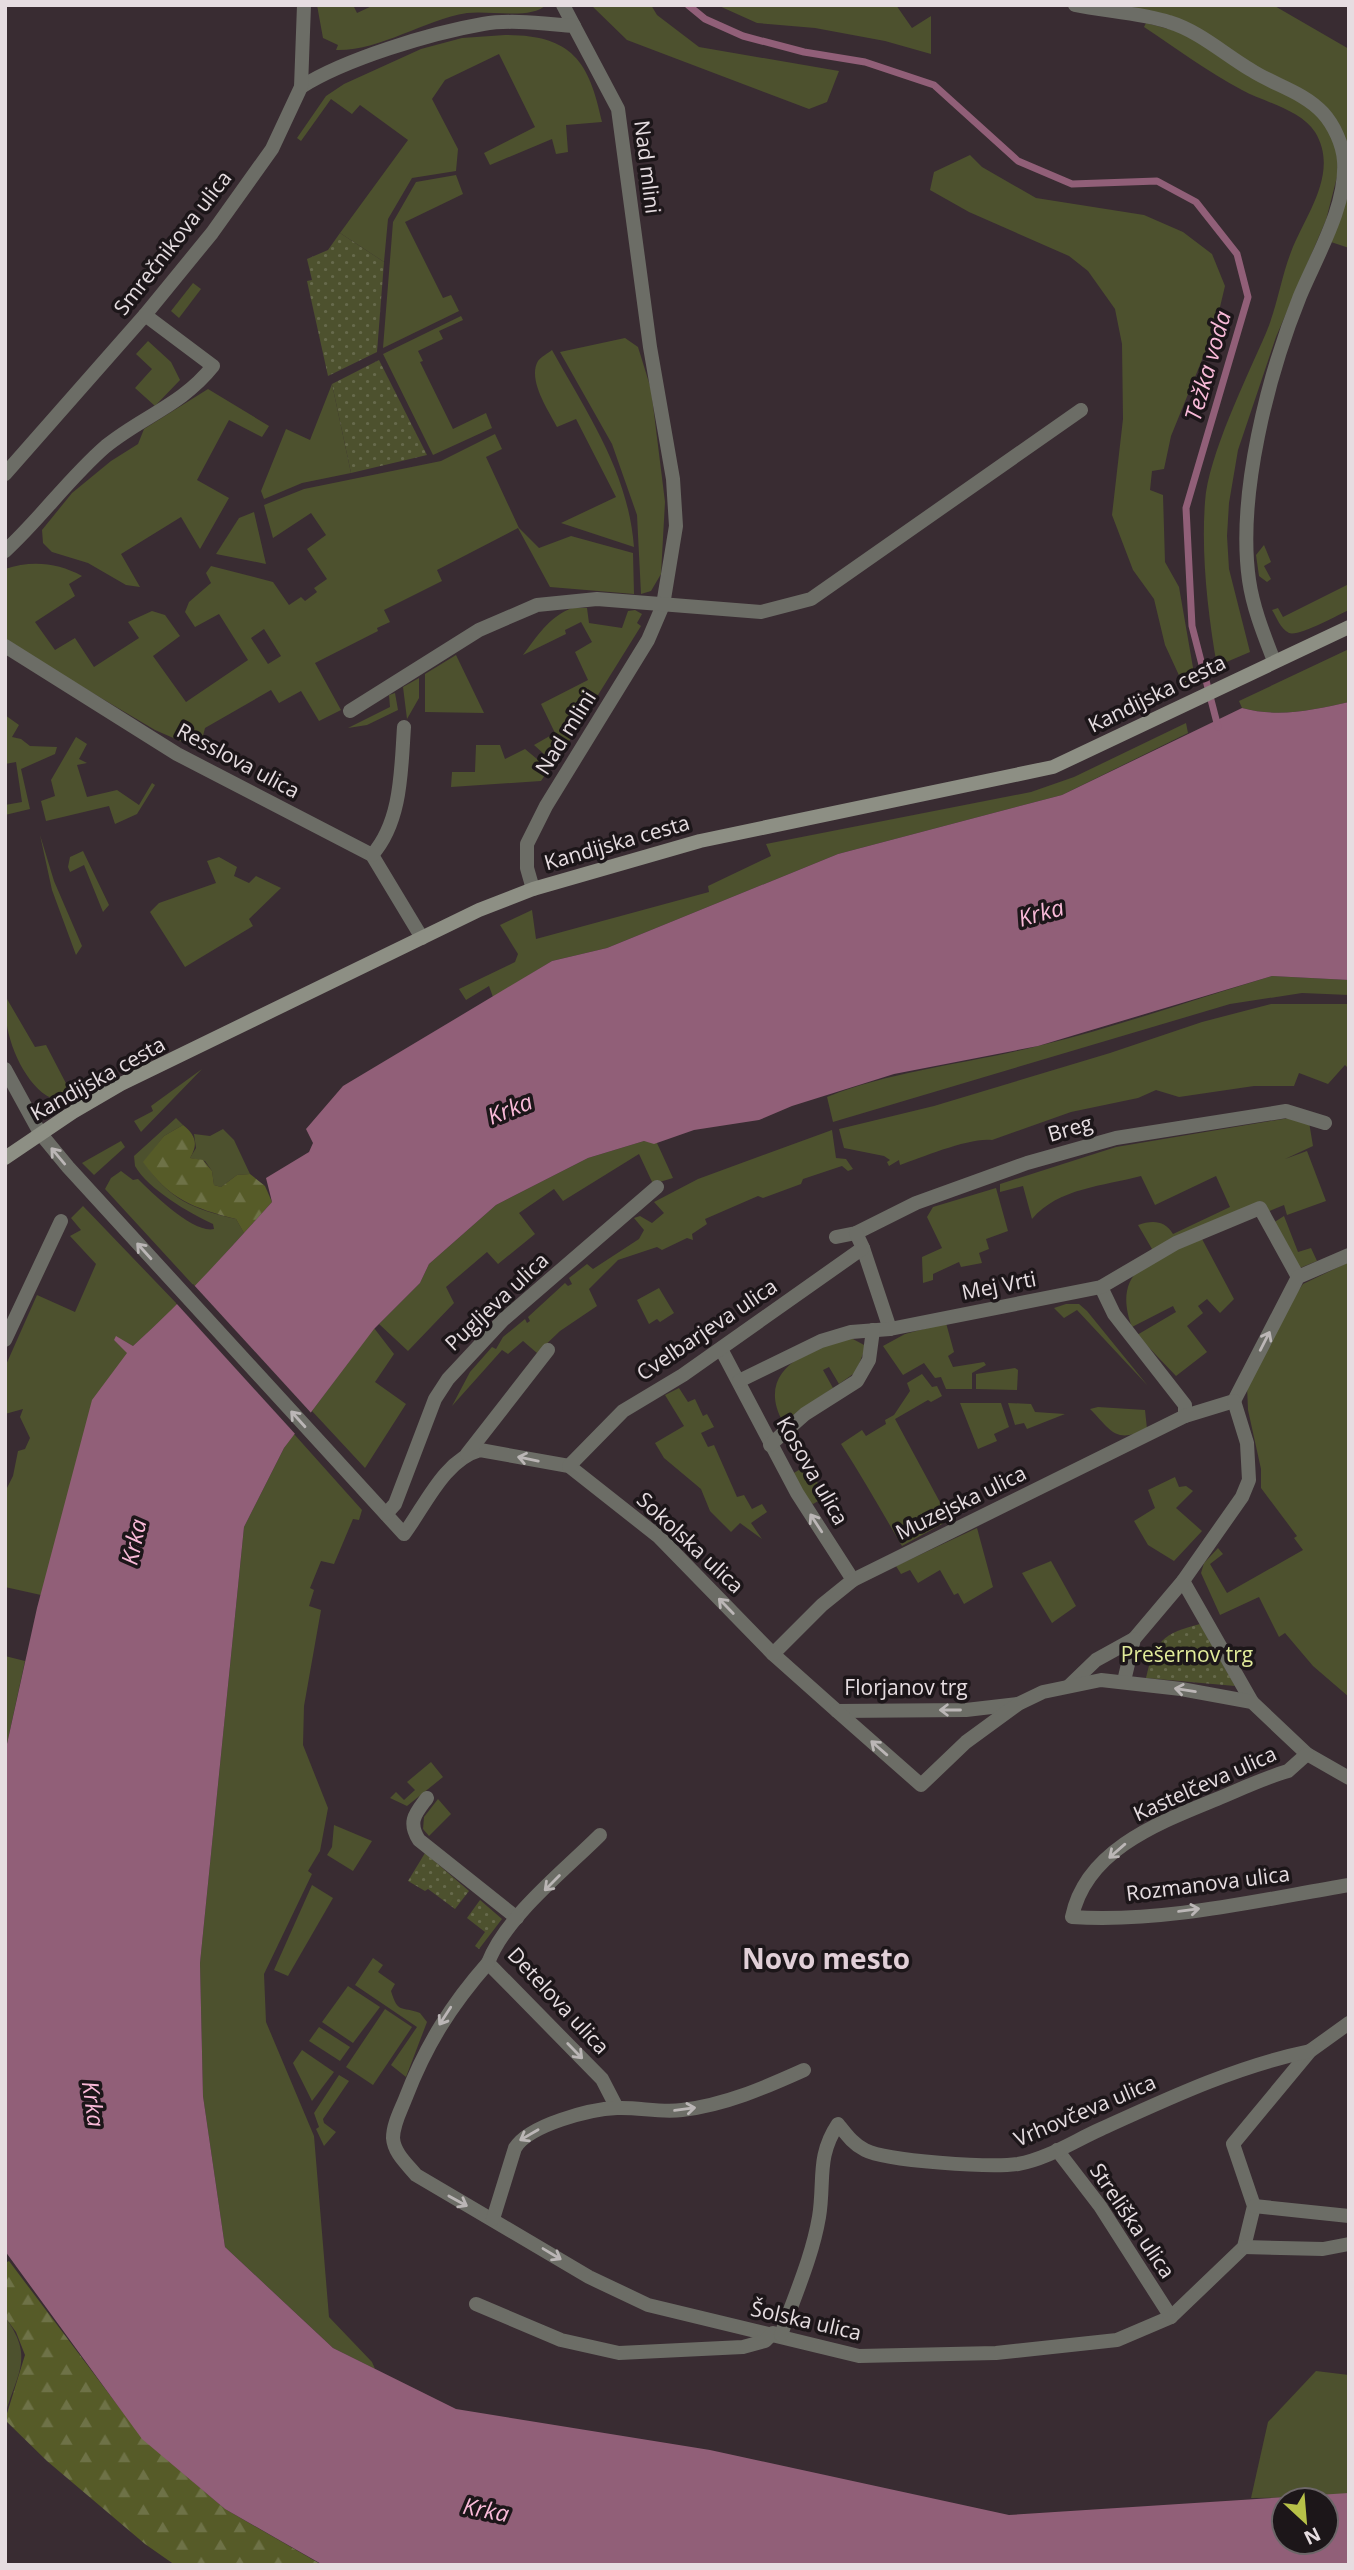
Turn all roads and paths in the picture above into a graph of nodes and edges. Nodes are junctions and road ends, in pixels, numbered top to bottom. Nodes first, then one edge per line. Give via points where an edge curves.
1 (304, 5) edge
2 (563, 5) edge
3 (1075, 5) edge
4 (574, 26) junction
5 (301, 87) junction
6 (145, 315) junction
7 (1081, 410) dead end
8 (5, 474) edge
9 (5, 551) edge
10 (663, 605) junction
11 (1349, 627) edge
12 (5, 646) edge
13 (1274, 661) junction
14 (350, 711) dead end
15 (404, 726) dead end
16 (372, 855) junction
17 (533, 889) junction
18 (422, 938) junction
19 (5, 1069) edge
20 (1325, 1123) dead end
21 (40, 1133) junction
22 (5, 1158) edge
23 (657, 1187) dead end
24 (61, 1221) dead end
25 (856, 1233) junction
26 (836, 1237) dead end
27 (863, 1248) junction
28 (1349, 1255) edge
29 (1298, 1277) junction
30 (1101, 1287) junction
31 (890, 1329) junction
32 (873, 1330) junction
33 (5, 1340) edge
34 (722, 1349) junction
35 (548, 1350) dead end
36 (739, 1381) junction
37 (1234, 1401) junction
38 (1185, 1416) junction
39 (770, 1445) junction
40 (466, 1454) junction
41 (569, 1466) junction
42 (386, 1514) junction
43 (853, 1580) junction
44 (1183, 1581) junction
45 (1134, 1639) junction
46 (774, 1654) junction
47 (1124, 1681) junction
48 (1069, 1686) junction
49 (1252, 1702) junction
50 (1018, 1704) junction
51 (837, 1711) junction
52 (1307, 1754) junction
53 (1349, 1778) edge
54 (427, 1798) dead end
55 (600, 1835) dead end
56 (1349, 1885) edge
57 (1072, 1917) joint
58 (517, 1918) junction
59 (488, 1963) junction
60 (1349, 2023) edge
61 (1310, 2051) junction
62 (804, 2070) dead end
63 (617, 2108) junction
64 (1057, 2150) junction
65 (1254, 2206) junction
66 (1349, 2216) edge
67 (493, 2219) junction
68 (1349, 2244) edge
69 (1244, 2246) junction
70 (476, 2304) dead end
71 (1171, 2317) junction
72 (777, 2334) junction

1 - 5 street, Smrečnikova ulica
2 - 4 street
3 - 13 street via 1168,21 1194,33 1307,100 1324,114 1341,143 1343,182 1289,325 1255,449 1248,515 1249,581
4 - 5 street via 485,24 327,70
4 - 10 street, Nad mlini via 618,109 673,479 676,526
5 - 6 street, Smrečnikova ulica via 272,149
6 - 8 street, Smrečnikova ulica
6 - 9 street via 213,366 195,388 107,445
7 - 10 street via 811,599 761,612
10 - 14 street via 579,598 525,608 479,629
10 - 17 street, Nad mlini via 648,640 527,844
11 - 13 main road, Kandijska cesta
12 - 16 street, Resslova ulica via 177,754
13 - 17 main road, Kandijska cesta via 1053,766 700,841
15 - 16 street via 400,789 383,842
16 - 18 street
17 - 18 main road, Kandijska cesta
18 - 21 main road, Kandijska cesta via 121,1084
19 - 21 street
20 - 25 street, Breg via 1286,1111 1116,1138 1027,1163 916,1203
21 - 22 main road, Kandijska cesta
42 -> 21 street
23 - 42 street, Pugljeva ulica via 503,1320 448,1378 435,1399 395,1504
24 - 33 street
25 - 26 street, Breg
25 - 27 street
27 - 31 street
27 - 34 street, Cvelbarjeva ulica via 741,1331
28 - 29 street
29 - 30 street, Mej Vrti via 1259,1208 1176,1244
37 -> 29 street
30 - 31 street, Mej Vrti
30 - 38 street via 1114,1314 1185,1405
31 - 32 street, Mej Vrti
32 - 36 street, Mej Vrti via 821,1341
32 - 39 street via 869,1360 857,1381 805,1414
34 - 36 street, Kosova ulica
34 - 41 street, Cvelbarjeva ulica via 623,1411
35 - 40 street
36 - 39 street, Kosova ulica
37 - 38 street, Muzejska ulica
37 - 44 street via 1247,1443 1250,1480
38 - 43 street, Muzejska ulica
43 -> 39 street, Kosova ulica
41 -> 40 street, Sokolska ulica via 480,1450
40 - 42 street via 404,1534
46 -> 41 street, Sokolska ulica via 659,1537
43 - 46 street, Muzejska ulica
44 - 45 street
44 - 49 street
45 - 47 street
45 - 48 street via 1096,1660
46 - 51 street, Florjanov trg
47 - 48 street
49 -> 47 street
48 - 50 street
49 - 52 street
50 -> 51 street, Florjanov trg via 967,1710
50 -> 51 street via 966,1742 921,1785
52 - 53 street
52 -> 57 street, Kastelčeva ulica via 1288,1771 1148,1827 1085,1882
54 - 58 street via 413,1817 412,1829 419,1840
55 -> 58 street, Detelova ulica
57 -> 56 street, Rozmanova ulica via 1171,1913
58 - 59 street, Detelova ulica
59 -> 63 street, Detelova ulica via 602,2079
59 -> 67 street, Šolska ulica via 434,2034 393,2137 395,2148 416,2175
60 - 61 street
61 - 64 street, Vrhovčeva ulica via 1220,2077
61 - 65 street via 1233,2144
63 -> 62 street via 662,2112 703,2106 760,2090
63 -> 67 street via 572,2116 520,2139
64 - 71 street, Streliška ulica via 1100,2206
64 - 72 street, Vrhovčeva ulica via 1018,2164 876,2155 853,2143 838,2124 825,2144 819,2216 809,2256
65 - 66 street
65 - 69 street
67 -> 72 street, Šolska ulica via 589,2277 648,2305
68 - 69 street via 1323,2249
69 - 71 street
70 - 72 street via 561,2340 619,2353 743,2347
71 - 72 street, Šolska ulica via 1117,2340 996,2353 859,2356

